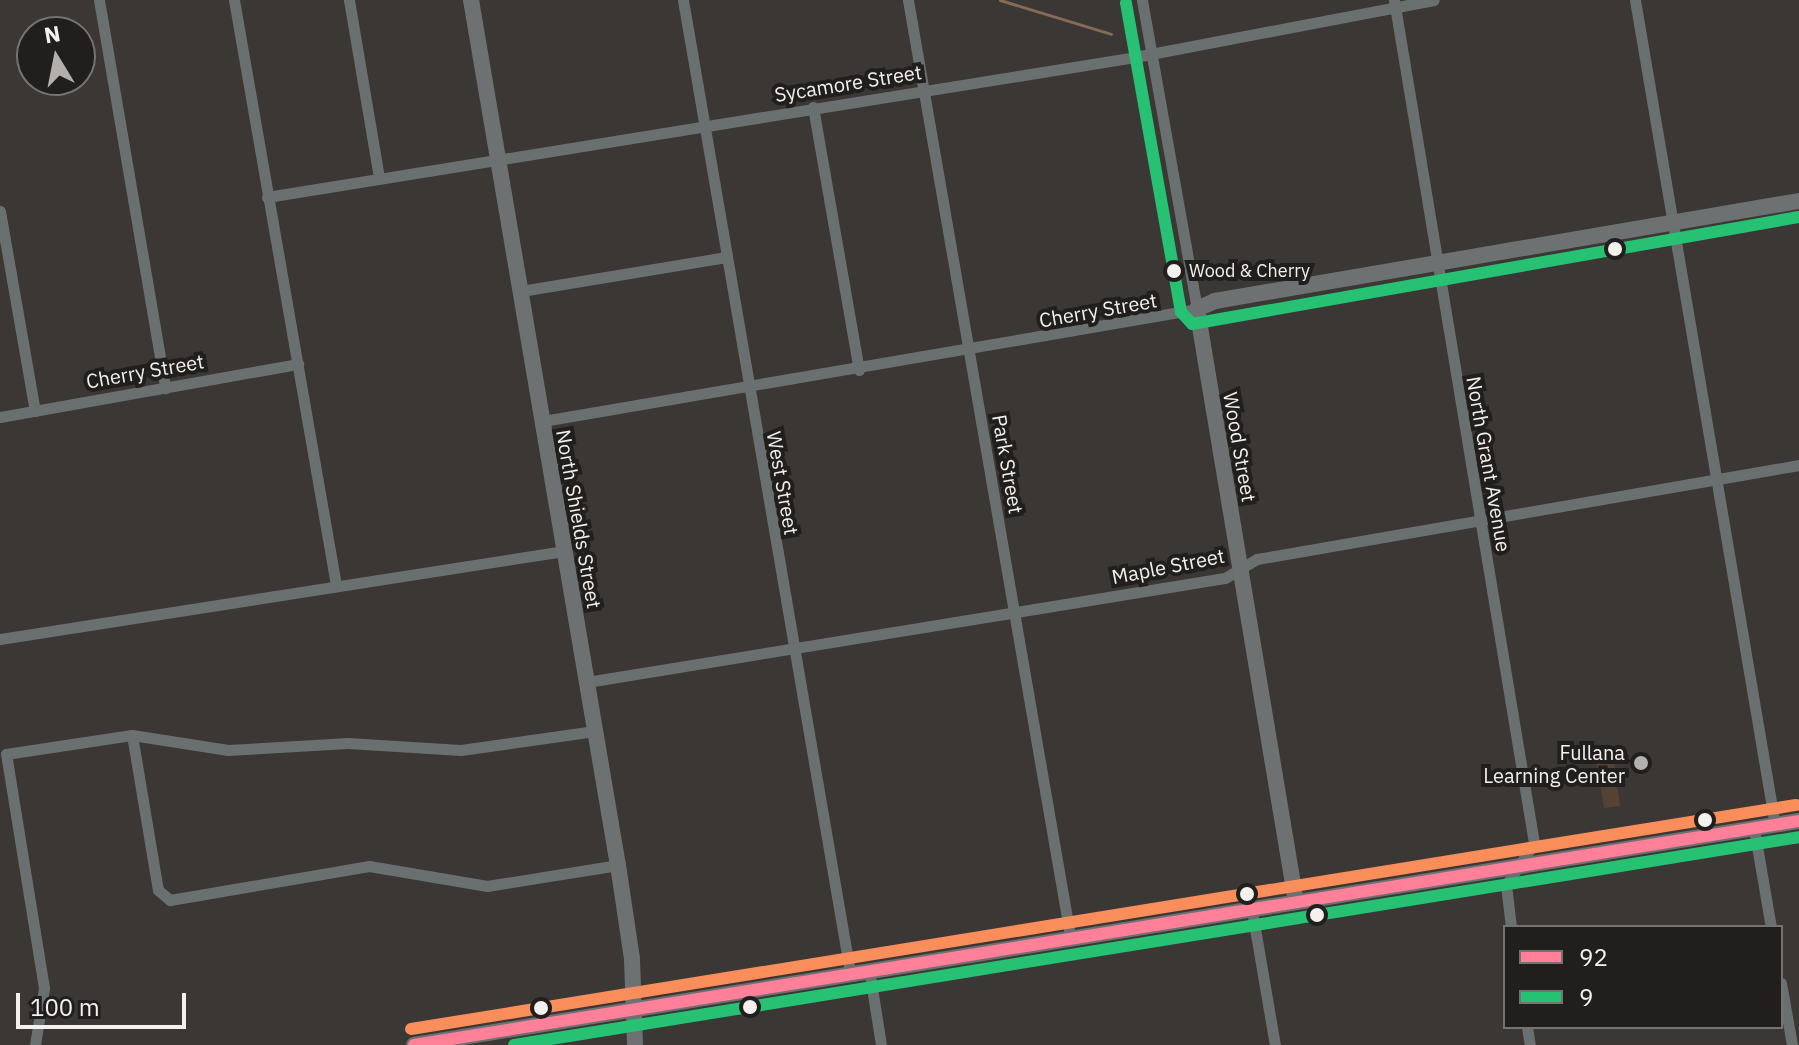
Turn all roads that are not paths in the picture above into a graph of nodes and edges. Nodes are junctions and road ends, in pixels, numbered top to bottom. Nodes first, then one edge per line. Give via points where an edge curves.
1 (99, 0) edge
2 (234, 0) edge
3 (349, 0) edge
4 (471, 0) edge
5 (683, 0) edge
6 (908, 0) edge
7 (1142, 0) edge
8 (1434, 0) edge
9 (1635, 0) edge
10 (1395, 3) edge
11 (1151, 53) junction
12 (924, 89) junction
13 (813, 107) junction
14 (703, 124) junction
15 (498, 157) junction
16 (379, 177) junction
17 (267, 197) junction
18 (1799, 201) edge
19 (0, 211) edge
20 (1673, 224) junction
21 (726, 257) junction
22 (1438, 263) junction
23 (521, 291) junction
24 (1197, 309) junction
25 (970, 351) junction
26 (298, 364) junction
27 (859, 370) junction
28 (748, 387) junction
29 (165, 388) junction
30 (35, 411) junction
31 (0, 417) edge
32 (543, 421) junction
33 (1799, 465) edge
34 (1718, 479) junction
35 (1481, 520) junction
36 (564, 551) junction
37 (1241, 569) junction
38 (336, 585) junction
39 (1015, 612) junction
40 (0, 639) edge
41 (795, 649) junction
42 (587, 682) junction
43 (595, 731) junction
44 (132, 735) junction
45 (1799, 821) edge
46 (1775, 825) junction
47 (1754, 829) junction
48 (618, 865) junction
49 (1521, 868) junction
50 (1296, 902) junction
51 (1251, 905) junction
52 (1511, 925) edge
53 (1771, 925) edge
54 (1070, 935) junction
55 (869, 969) junction
56 (850, 972) junction
57 (1783, 994) edge
58 (633, 1008) junction
59 (35, 1045) edge
60 (414, 1045) edge
61 (635, 1045) edge
62 (881, 1045) edge
63 (1275, 1045) edge
64 (1792, 1045) edge

1 - 29 street
2 - 17 street
3 - 16 street
4 - 15 street, North Shields Street
5 - 14 street, West Street
6 - 12 street, Park Street
7 - 11 street, Wood Street
8 - 10 street, Sycamore Street
9 - 20 street
10 - 11 street, Sycamore Street
10 - 22 street, North Grant Avenue
11 - 12 street, Sycamore Street
11 - 24 street, Wood Street
12 - 13 street, Sycamore Street
12 - 25 street, Park Street
13 - 14 street, Sycamore Street
13 - 27 street
14 - 15 street, Sycamore Street
14 - 21 street, West Street
15 - 16 street, Sycamore Street
15 - 23 street, North Shields Street
16 - 17 street, Sycamore Street
17 - 26 street
18 - 20 street, Cherry Street
19 - 30 street
20 - 22 street, Cherry Street
20 - 34 street
21 - 23 street
21 - 28 street, West Street
22 - 24 street, Cherry Street via 1215,301
22 - 35 street, North Grant Avenue
23 - 32 street, North Shields Street
24 - 25 street, Cherry Street
24 - 37 street, Wood Street
25 - 27 street, Cherry Street
25 - 39 street, Park Street
26 - 29 street, Cherry Street
26 - 38 street
27 - 28 street, Cherry Street
28 - 32 street, Cherry Street
28 - 41 street, West Street
29 - 30 street, Cherry Street
30 - 31 street, Cherry Street
32 - 36 street, North Shields Street
33 - 34 street, Maple Street
34 - 35 street, Maple Street
34 - 46 street
35 - 37 street, Maple Street via 1257,559
35 - 49 street, North Grant Avenue via 1534,843
36 - 38 street
36 - 42 street, North Shields Street
37 - 39 street, Maple Street via 1225,578
37 - 50 street, Wood Street
38 - 40 street
39 - 41 street, Maple Street
39 - 54 street, Park Street
41 - 42 street, Maple Street
41 - 56 street, West Street
42 - 43 street, North Shields Street
43 - 44 street via 461,750 348,743 228,750
43 - 48 street, North Shields Street
44 - 48 street via 158,890 170,900 369,866 487,886
44 - 59 street via 6,754 44,988
45 - 46 street
46 - 47 street
47 - 49 street
47 - 53 street
48 - 58 street, North Shields Street
49 - 50 street
49 - 52 street, North Grant Avenue via 1506,885
50 - 51 street
51 - 54 street
51 - 63 street
54 - 55 street
55 - 56 street
55 - 62 street
56 - 58 street
57 - 64 street
58 - 60 street
58 - 61 street, North Shields Street

